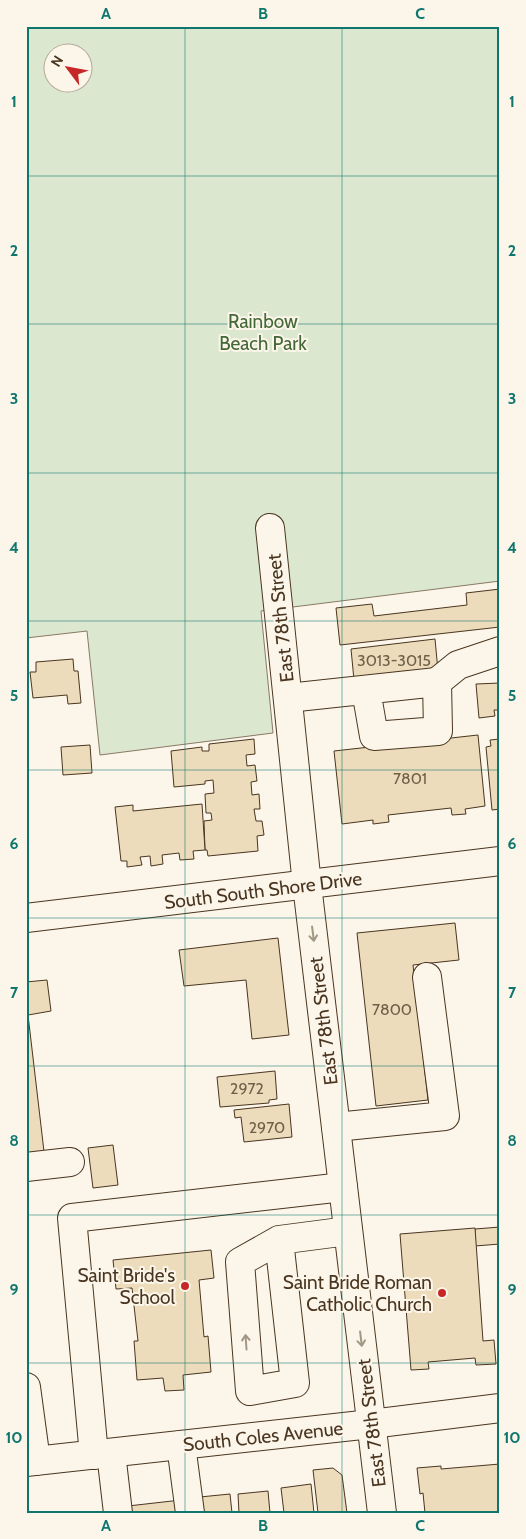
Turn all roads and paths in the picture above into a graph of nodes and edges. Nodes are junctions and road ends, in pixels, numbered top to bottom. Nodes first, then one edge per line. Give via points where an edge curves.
1 (270, 528) dead end
2 (500, 651) edge
3 (437, 682) junction
4 (366, 690) junction
5 (288, 698) junction
6 (500, 861) edge
7 (307, 886) junction
8 (26, 918) edge
9 (427, 977) dead end
10 (336, 1127) junction
11 (70, 1162) dead end
12 (26, 1167) edge
13 (343, 1187) junction
14 (348, 1230) junction
15 (279, 1240) junction
16 (26, 1387) edge
17 (500, 1408) edge
18 (371, 1424) junction
19 (181, 1445) junction
20 (102, 1454) junction
21 (31, 1462) edge
22 (118, 1513) edge
23 (190, 1513) edge
24 (382, 1513) edge

1 - 5 street, East 78th Street
2 - 3 street via 458,665
3 - 4 street
3 - 4 street via 438,731 374,736
4 - 5 street
5 - 7 street, East 78th Street
6 - 7 street, South South Shore Drive
7 - 8 street, South South Shore Drive
7 -> 10 street, East 78th Street
9 - 10 street via 445,1116
10 - 13 street, East 78th Street
11 - 12 street
13 - 14 street, East 78th Street
13 - 20 street via 72,1218
14 - 15 street
14 -> 18 street, East 78th Street
15 -> 15 street via 295,1383 250,1391 240,1262
16 - 21 street
17 - 18 street, South Coles Avenue
18 - 19 street, South Coles Avenue
18 - 24 street, East 78th Street
19 - 20 street, South Coles Avenue
19 - 23 street
20 - 21 street, South Coles Avenue
20 - 22 street

